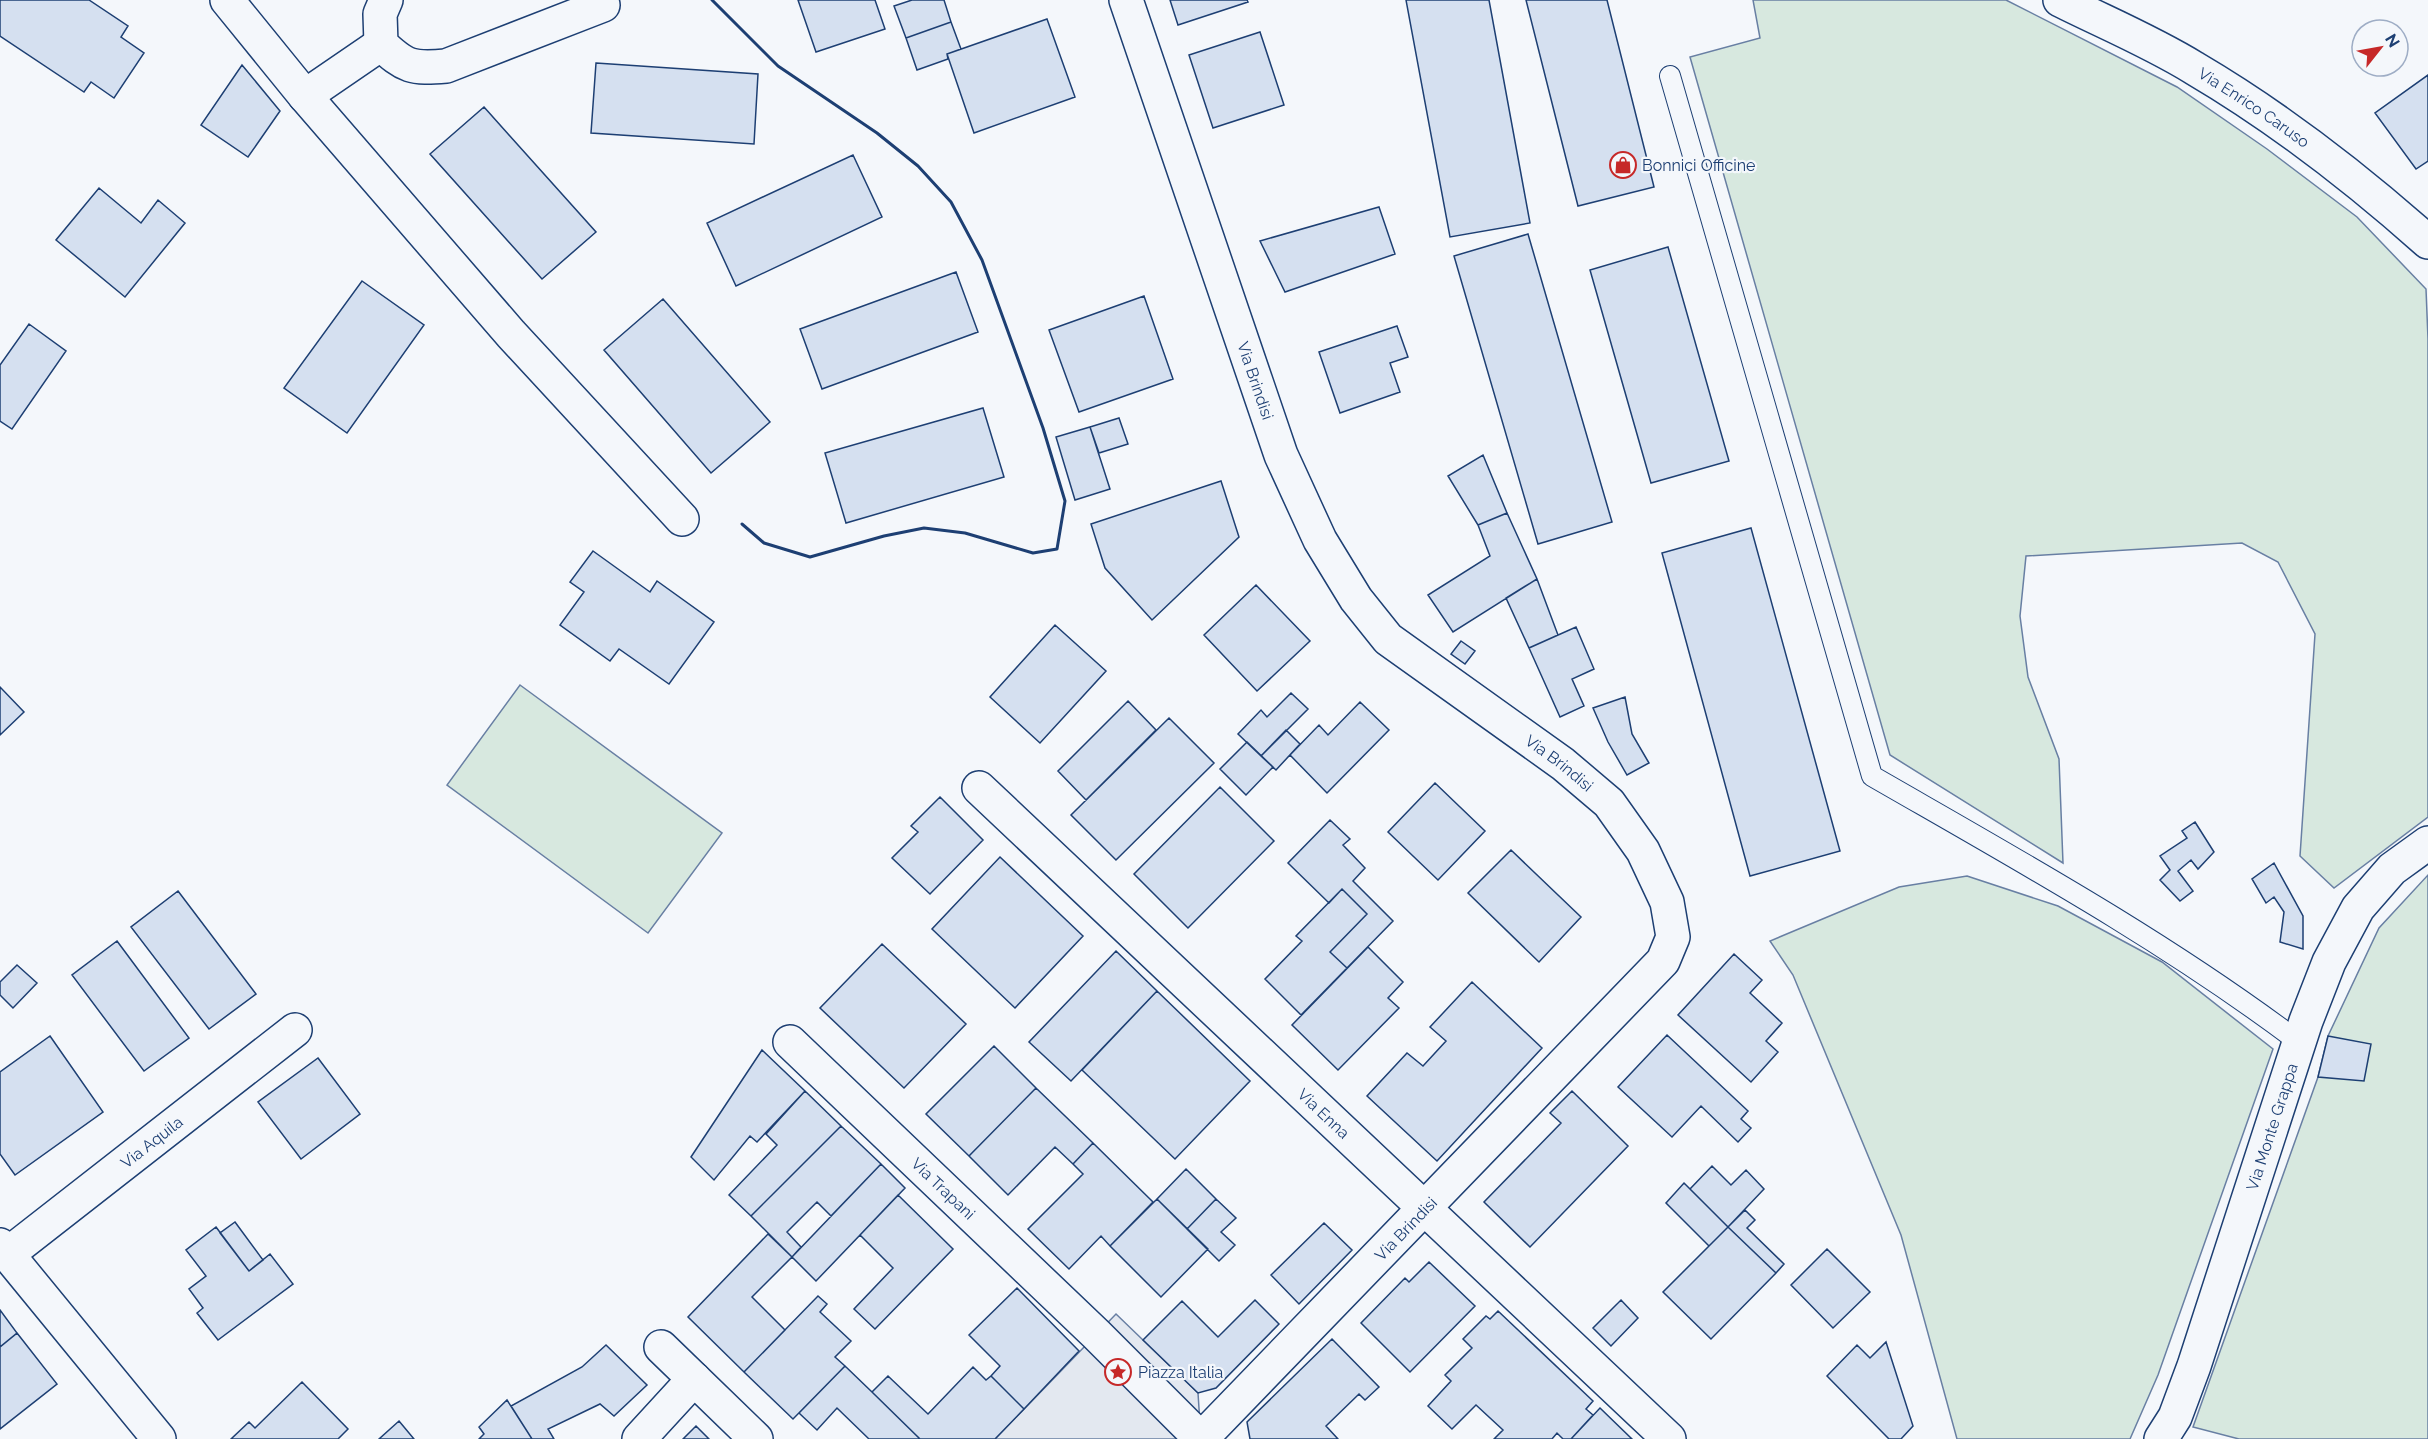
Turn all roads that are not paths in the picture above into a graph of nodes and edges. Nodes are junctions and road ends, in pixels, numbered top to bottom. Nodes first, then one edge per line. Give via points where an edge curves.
1 (227, 0) edge
2 (386, 0) edge
3 (601, 0) edge
4 (1126, 0) edge
5 (2060, 0) edge
6 (381, 44) junction
7 (1670, 76) dead end
8 (305, 96) junction
9 (2428, 242) edge
10 (682, 519) dead end
11 (979, 788) dead end
12 (2428, 843) edge
13 (295, 1030) dead end
14 (790, 1041) dead end
15 (2299, 1042) junction
16 (1426, 1209) junction
17 (4, 1249) edge
18 (661, 1347) dead end
19 (694, 1379) junction
20 (159, 1439) edge
21 (639, 1439) edge
22 (756, 1439) edge
23 (1201, 1439) edge
24 (1669, 1439) edge
25 (2161, 1439) edge

1 - 8 street
2 - 6 street via 380,14
3 - 6 street via 603,5 446,66 423,68 400,63
4 - 16 street, Via Brindisi via 1281,455 1326,550 1356,599 1388,639 1563,764 1609,802 1643,851 1667,903 1673,937 1663,961
5 - 9 street, Via Enrico Caruso via 2193,67 2282,123 2371,191
6 - 8 street
7 - 15 lane via 1872,776 2084,898 2250,1005
8 - 10 street via 511,334
11 - 16 street, Via Enna
12 - 15 street, Via Monte Grappa via 2392,869 2358,908 2329,962
13 - 17 street, Via Aquila
14 - 23 street, Via Trapani
15 - 25 street, Via Monte Grappa via 2194,1366 2175,1417
16 - 23 street, Via Brindisi
16 - 24 street, Via Enna
17 - 20 street, Via Aquila
18 - 19 street
19 - 21 street
19 - 22 street

